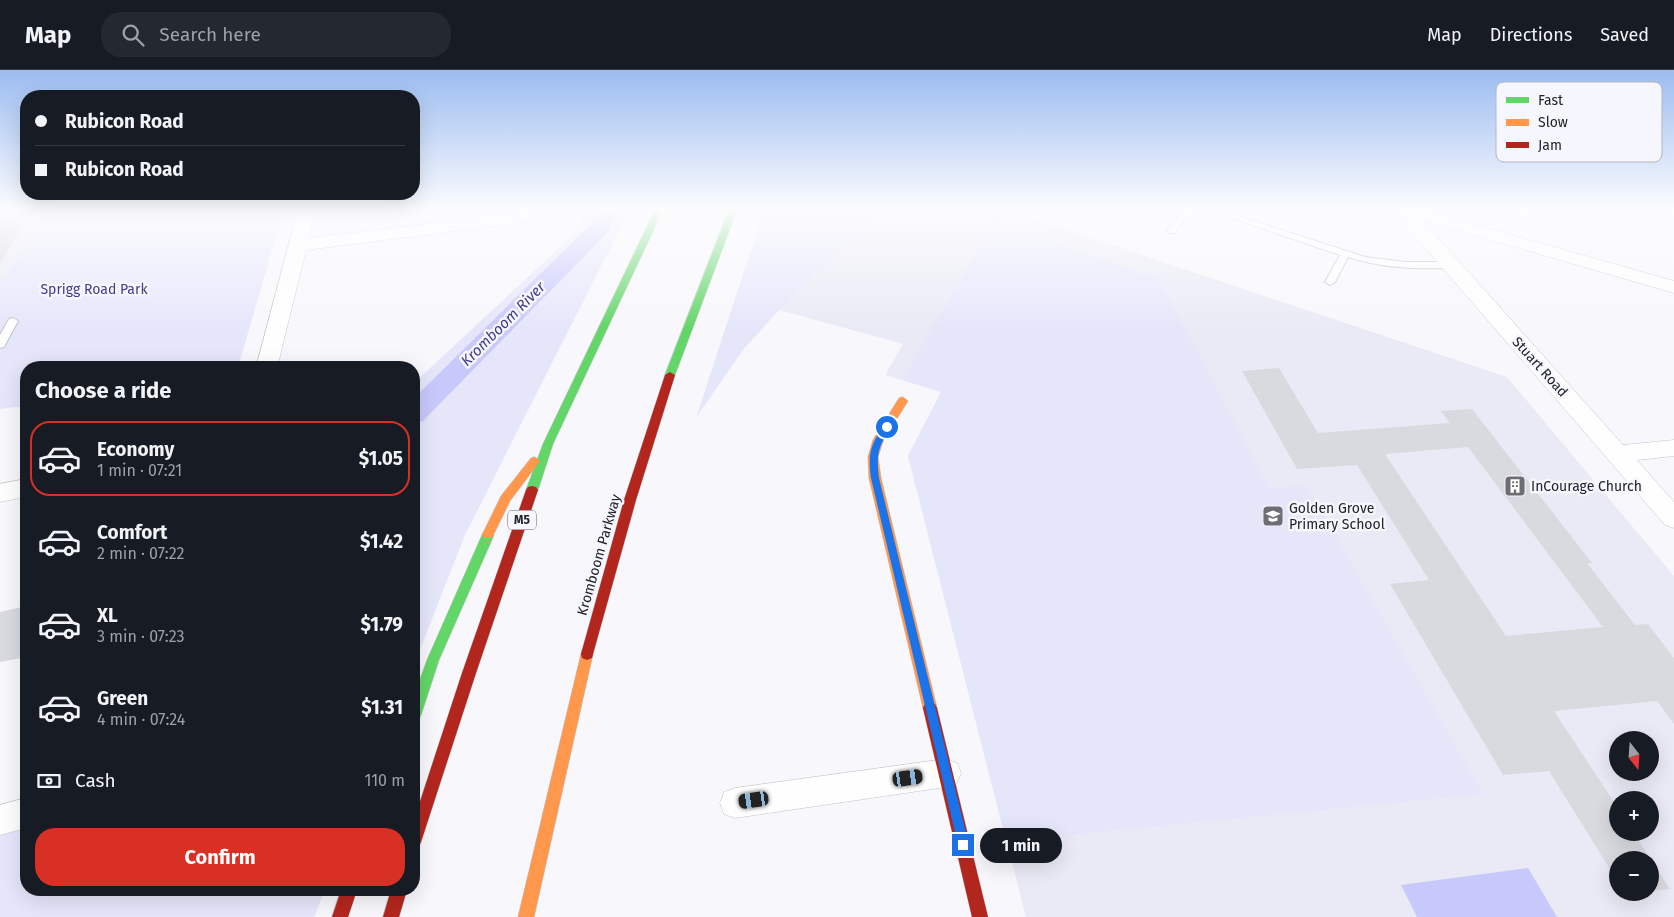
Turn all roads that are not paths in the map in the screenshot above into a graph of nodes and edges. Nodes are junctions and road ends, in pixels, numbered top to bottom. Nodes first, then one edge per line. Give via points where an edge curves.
1 (297, 250) edge
2 (640, 250) edge
3 (717, 250) edge
4 (1335, 250) edge
5 (1436, 250) edge
6 (1546, 250) edge
7 (1346, 253) junction
8 (1449, 265) junction
9 (1330, 282) dead end
10 (1674, 287) edge
11 (13, 321) dead end
12 (0, 343) edge
13 (268, 361) edge
14 (904, 401) dead end
15 (548, 444) junction
16 (1674, 448) edge
17 (1617, 454) junction
18 (20, 489) edge
19 (0, 492) edge
20 (1674, 518) edge
21 (420, 700) edge
22 (946, 773) junction
23 (735, 803) dead end
24 (20, 815) edge
25 (0, 820) edge
26 (420, 824) edge
27 (537, 866) junction
28 (347, 896) edge
29 (397, 896) edge
30 (340, 917) edge
31 (391, 917) edge
32 (526, 917) edge
33 (539, 917) edge
34 (980, 917) edge

1 - 13 street
2 - 15 main road, M5
3 - 27 main road, Kromboom Parkway via 630,500 580,682
4 - 7 lane
5 - 8 street, Stuart Road
6 - 10 street
7 - 8 lane via 1387,264
7 - 9 lane
8 - 17 street, Stuart Road
11 - 12 lane
14 - 22 main road via 878,440 873,464
15 - 21 main road via 505,499 452,617
15 - 26 main road, M5
16 - 17 street
17 - 20 street, Stuart Road
18 - 19 street
22 - 23 street
22 - 34 main road
24 - 25 street
27 - 32 main road, Kromboom Parkway
27 - 33 main road
28 - 30 main road
29 - 31 main road

